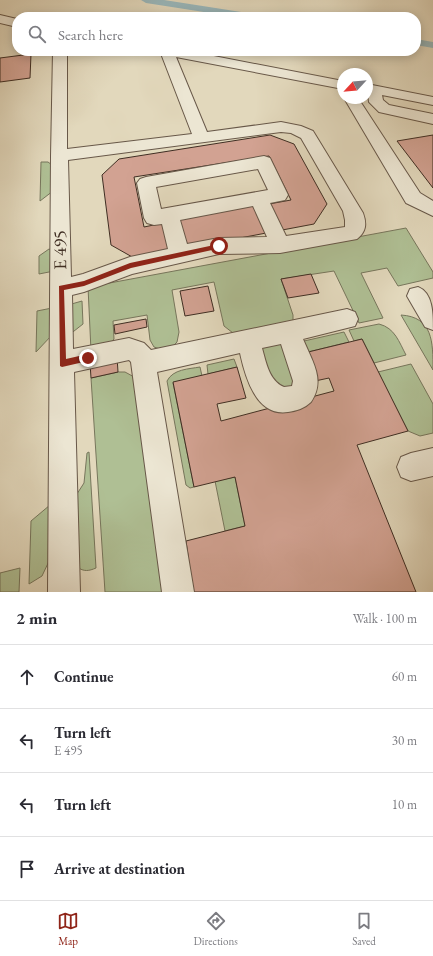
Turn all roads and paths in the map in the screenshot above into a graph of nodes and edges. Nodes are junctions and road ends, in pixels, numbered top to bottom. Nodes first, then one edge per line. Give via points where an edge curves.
1 (0, 19) edge
2 (12, 21) edge
3 (60, 56) edge
4 (169, 56) edge
5 (193, 56) edge
6 (337, 84) edge
7 (373, 90) edge
8 (373, 96) edge
9 (433, 101) edge
10 (355, 104) edge
11 (433, 119) edge
12 (201, 137) junction
13 (59, 156) junction
14 (259, 199) junction
15 (433, 209) edge
16 (169, 215) junction
17 (280, 245) junction
18 (180, 254) junction
19 (61, 288) junction
20 (418, 296) dead end
21 (346, 319) dead end
22 (433, 320) edge
23 (288, 332) junction
24 (248, 340) junction
25 (62, 363) junction
26 (144, 363) junction
27 (64, 592) edge
28 (178, 592) edge

1 - 2 street
3 - 13 street, E 495
4 - 12 street
5 - 6 street
7 - 9 street
8 - 11 street via 384,109
10 - 15 street via 413,198
12 - 13 street
12 - 17 street via 281,127 295,129 306,135 356,218 355,230 350,234
13 - 19 street, E 495
14 - 16 street
14 - 16 street via 279,195 264,162 146,182 154,218
14 - 17 street
16 - 18 street
17 - 18 street via 219,246
18 - 19 street via 130,266 84,283
19 - 25 street, E 495
20 - 22 street
21 - 23 street
23 - 24 street
23 - 24 street via 306,380 305,390 301,396 288,400 274,397 262,384
24 - 26 street
25 - 26 street via 129,349 142,356
25 - 27 street, E 495
26 - 28 street

